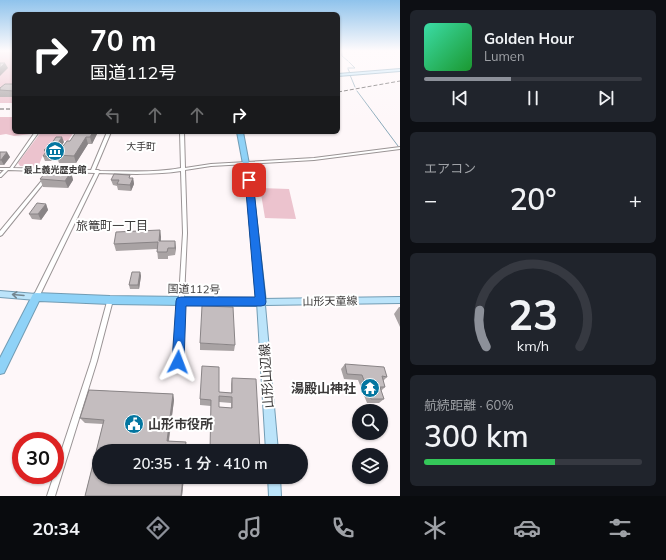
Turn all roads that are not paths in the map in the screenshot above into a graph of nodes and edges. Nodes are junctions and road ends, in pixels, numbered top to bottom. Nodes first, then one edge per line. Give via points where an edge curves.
1 (35, 134) edge
2 (109, 134) edge
3 (182, 134) edge
4 (240, 134) edge
5 (400, 148) edge
6 (246, 163) junction
7 (0, 169) edge
8 (9, 169) junction
9 (183, 169) junction
10 (52, 170) junction
11 (96, 171) junction
12 (0, 176) edge
13 (0, 234) edge
14 (0, 294) edge
15 (36, 297) junction
16 (110, 300) junction
17 (400, 300) edge
18 (181, 301) junction
19 (261, 302) junction
20 (178, 362) dead end
21 (0, 369) edge
22 (271, 444) edge
23 (274, 484) edge
24 (51, 496) edge
25 (275, 496) edge

1 - 8 street
2 - 11 street
3 - 9 street
4 - 6 highway
5 - 6 street via 314,159
6 - 9 street
6 - 19 highway
7 - 8 street
8 - 10 street
8 - 12 street
9 - 11 street via 149,173
9 - 18 street via 185,233
10 - 11 street
10 - 13 street
11 - 15 street
15 -> 14 main road
15 - 16 highway, 国道112号
15 - 21 highway
16 - 18 highway, 国道112号
16 - 24 street via 94,361
17 - 19 main road, 山形天童線
18 - 19 highway, 国道112号
18 - 20 street
19 - 22 main road, 山形山辺線
23 - 25 main road

